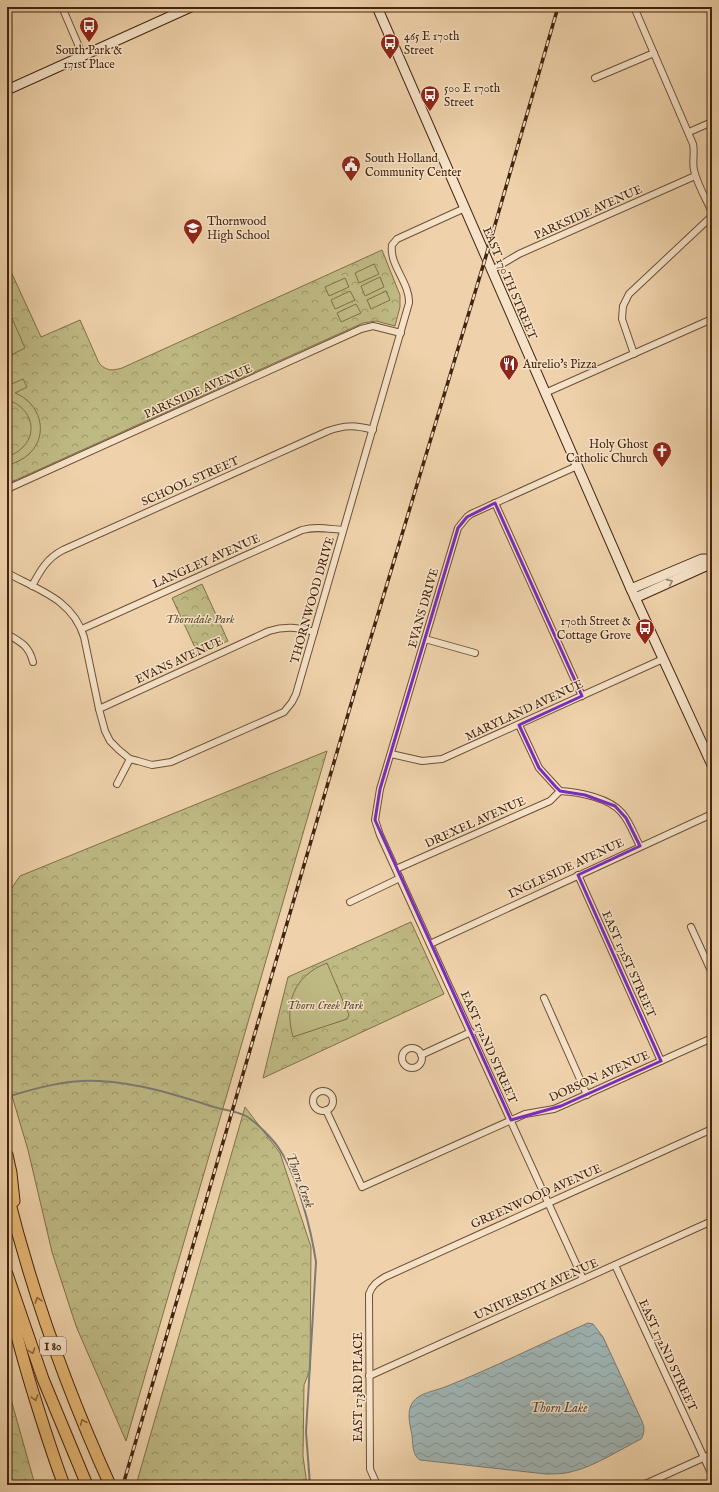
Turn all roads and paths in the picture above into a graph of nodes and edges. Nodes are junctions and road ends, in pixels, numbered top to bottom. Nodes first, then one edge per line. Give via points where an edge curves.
1 (62, 7) edge
2 (191, 7) edge
3 (377, 7) edge
4 (634, 7) edge
5 (654, 53) junction
6 (83, 56) junction
7 (595, 78) dead end
8 (7, 90) edge
9 (712, 122) edge
10 (689, 132) junction
11 (695, 176) junction
12 (465, 208) junction
13 (712, 212) edge
14 (712, 216) edge
15 (492, 270) junction
16 (712, 319) edge
17 (401, 333) junction
18 (634, 354) junction
19 (545, 393) junction
20 (373, 430) junction
21 (577, 466) junction
22 (7, 489) edge
23 (495, 503) junction
24 (343, 530) junction
25 (712, 559) edge
26 (7, 573) edge
27 (32, 586) junction
28 (633, 593) junction
29 (82, 629) junction
30 (314, 632) junction
31 (7, 634) edge
32 (425, 638) junction
33 (475, 653) dead end
34 (663, 660) junction
35 (33, 662) dead end
36 (582, 696) junction
37 (99, 709) junction
38 (519, 725) junction
39 (391, 754) junction
40 (130, 759) junction
41 (712, 765) edge
42 (117, 784) dead end
43 (560, 791) junction
44 (712, 814) edge
45 (376, 824) joint
46 (640, 846) junction
47 (396, 870) junction
48 (578, 875) junction
49 (400, 878) junction
50 (350, 902) dead end
51 (691, 927) dead end
52 (430, 944) junction
53 (712, 973) edge
54 (544, 998) dead end
55 (471, 1032) junction
56 (712, 1038) edge
57 (421, 1055) dead end
58 (661, 1061) junction
59 (588, 1095) junction
60 (326, 1110) dead end
61 (511, 1120) junction
62 (712, 1129) edge
63 (7, 1156) edge
64 (7, 1192) edge
65 (548, 1203) junction
66 (712, 1221) edge
67 (17, 1231) junction
68 (615, 1265) junction
69 (7, 1274) edge
70 (583, 1279) junction
71 (372, 1288) joint
72 (7, 1293) edge
73 (369, 1376) junction
74 (712, 1454) edge
75 (704, 1457) junction
76 (712, 1475) edge
77 (64, 1485) edge
78 (87, 1485) edge
79 (110, 1485) edge
80 (377, 1485) edge
81 (643, 1485) edge

1 - 6 street
2 - 6 street
3 - 12 street, EAST 170TH STREET
4 - 5 street
5 - 7 street
5 - 10 street
6 - 8 street
9 - 10 street
10 - 11 street via 694,151
11 - 13 street
11 - 15 street, PARKSIDE AVENUE via 518,254
12 - 15 street, EAST 170TH STREET
12 - 17 street, THORNWOOD DRIVE via 394,242 392,255 409,298
14 - 18 street via 629,294 623,306 622,319
15 - 19 street, EAST 170TH STREET
16 - 18 street
17 - 20 street, THORNWOOD DRIVE
17 - 22 street, PARKSIDE AVENUE via 373,326 361,329
18 - 19 street
19 - 21 street, EAST 170TH STREET
20 - 24 street, THORNWOOD DRIVE
20 - 27 street, SCHOOL STREET via 345,426 328,431 59,552 48,561
21 - 23 street, EVANS DRIVE
21 - 28 street, EAST 170TH STREET
23 - 32 street, EVANS DRIVE via 467,517 458,528
23 - 36 street
24 - 29 street, LANGLEY AVENUE via 320,527 302,530
24 - 30 street, THORNWOOD DRIVE
25 - 28 street via 702,559
26 - 27 street
27 - 29 street via 65,605
28 - 34 street, EAST 170TH STREET
29 - 37 street
30 - 37 street, EVANS AVENUE via 292,627 269,631
30 - 40 street, THORNWOOD DRIVE via 296,694 284,712 171,762 152,764
31 - 35 street via 23,644
32 - 33 street
32 - 39 street, EVANS DRIVE
34 - 36 street, MARYLAND AVENUE
34 - 41 street, EAST 170TH STREET
36 - 38 street, MARYLAND AVENUE
37 - 40 street via 110,741
38 - 39 street, MARYLAND AVENUE via 436,761 422,761
38 - 43 street via 539,768
39 - 45 street, EVANS DRIVE via 376,807
40 - 42 street
43 - 46 street via 585,795 615,806 626,818
43 - 47 street, DREXEL AVENUE via 550,801
44 - 46 street, INGLESIDE AVENUE
45 - 47 street, EAST 172ND STREET
46 - 48 street, INGLESIDE AVENUE
47 - 49 street, EAST 172ND STREET
48 - 52 street, INGLESIDE AVENUE
48 - 58 street, EAST 171ST STREET
49 - 50 street
49 - 52 street, EAST 172ND STREET
51 - 53 street
52 - 55 street, EAST 172ND STREET
54 - 59 street
55 - 57 street
55 - 61 street, EAST 172ND STREET
56 - 58 street, DOBSON AVENUE
58 - 59 street, DOBSON AVENUE
59 - 61 street, DOBSON AVENUE via 554,1109 530,1112
60 - 61 street, DOBSON AVENUE via 362,1187
61 - 65 street, EAST 172ND STREET
62 - 65 street, GREENWOOD AVENUE
63 - 67 highway
64 - 67 highway, I 80
65 - 70 street, EAST 172ND STREET
65 - 71 street, GREENWOOD AVENUE via 385,1277
66 - 68 street, UNIVERSITY AVENUE
79 -> 67 highway, I 80 via 77,1409 50,1337
68 - 70 street, UNIVERSITY AVENUE
68 - 75 street, EAST 172ND STREET
69 -> 78 highway, I 80 via 43,1380
70 - 73 street, UNIVERSITY AVENUE
71 - 73 street, EAST 173RD PLACE via 369,1294
72 -> 77 highway via 27,1372
73 - 80 street, EAST 173RD PLACE via 370,1469
74 - 75 street
75 - 76 street, EAST 172ND STREET
75 - 81 street

